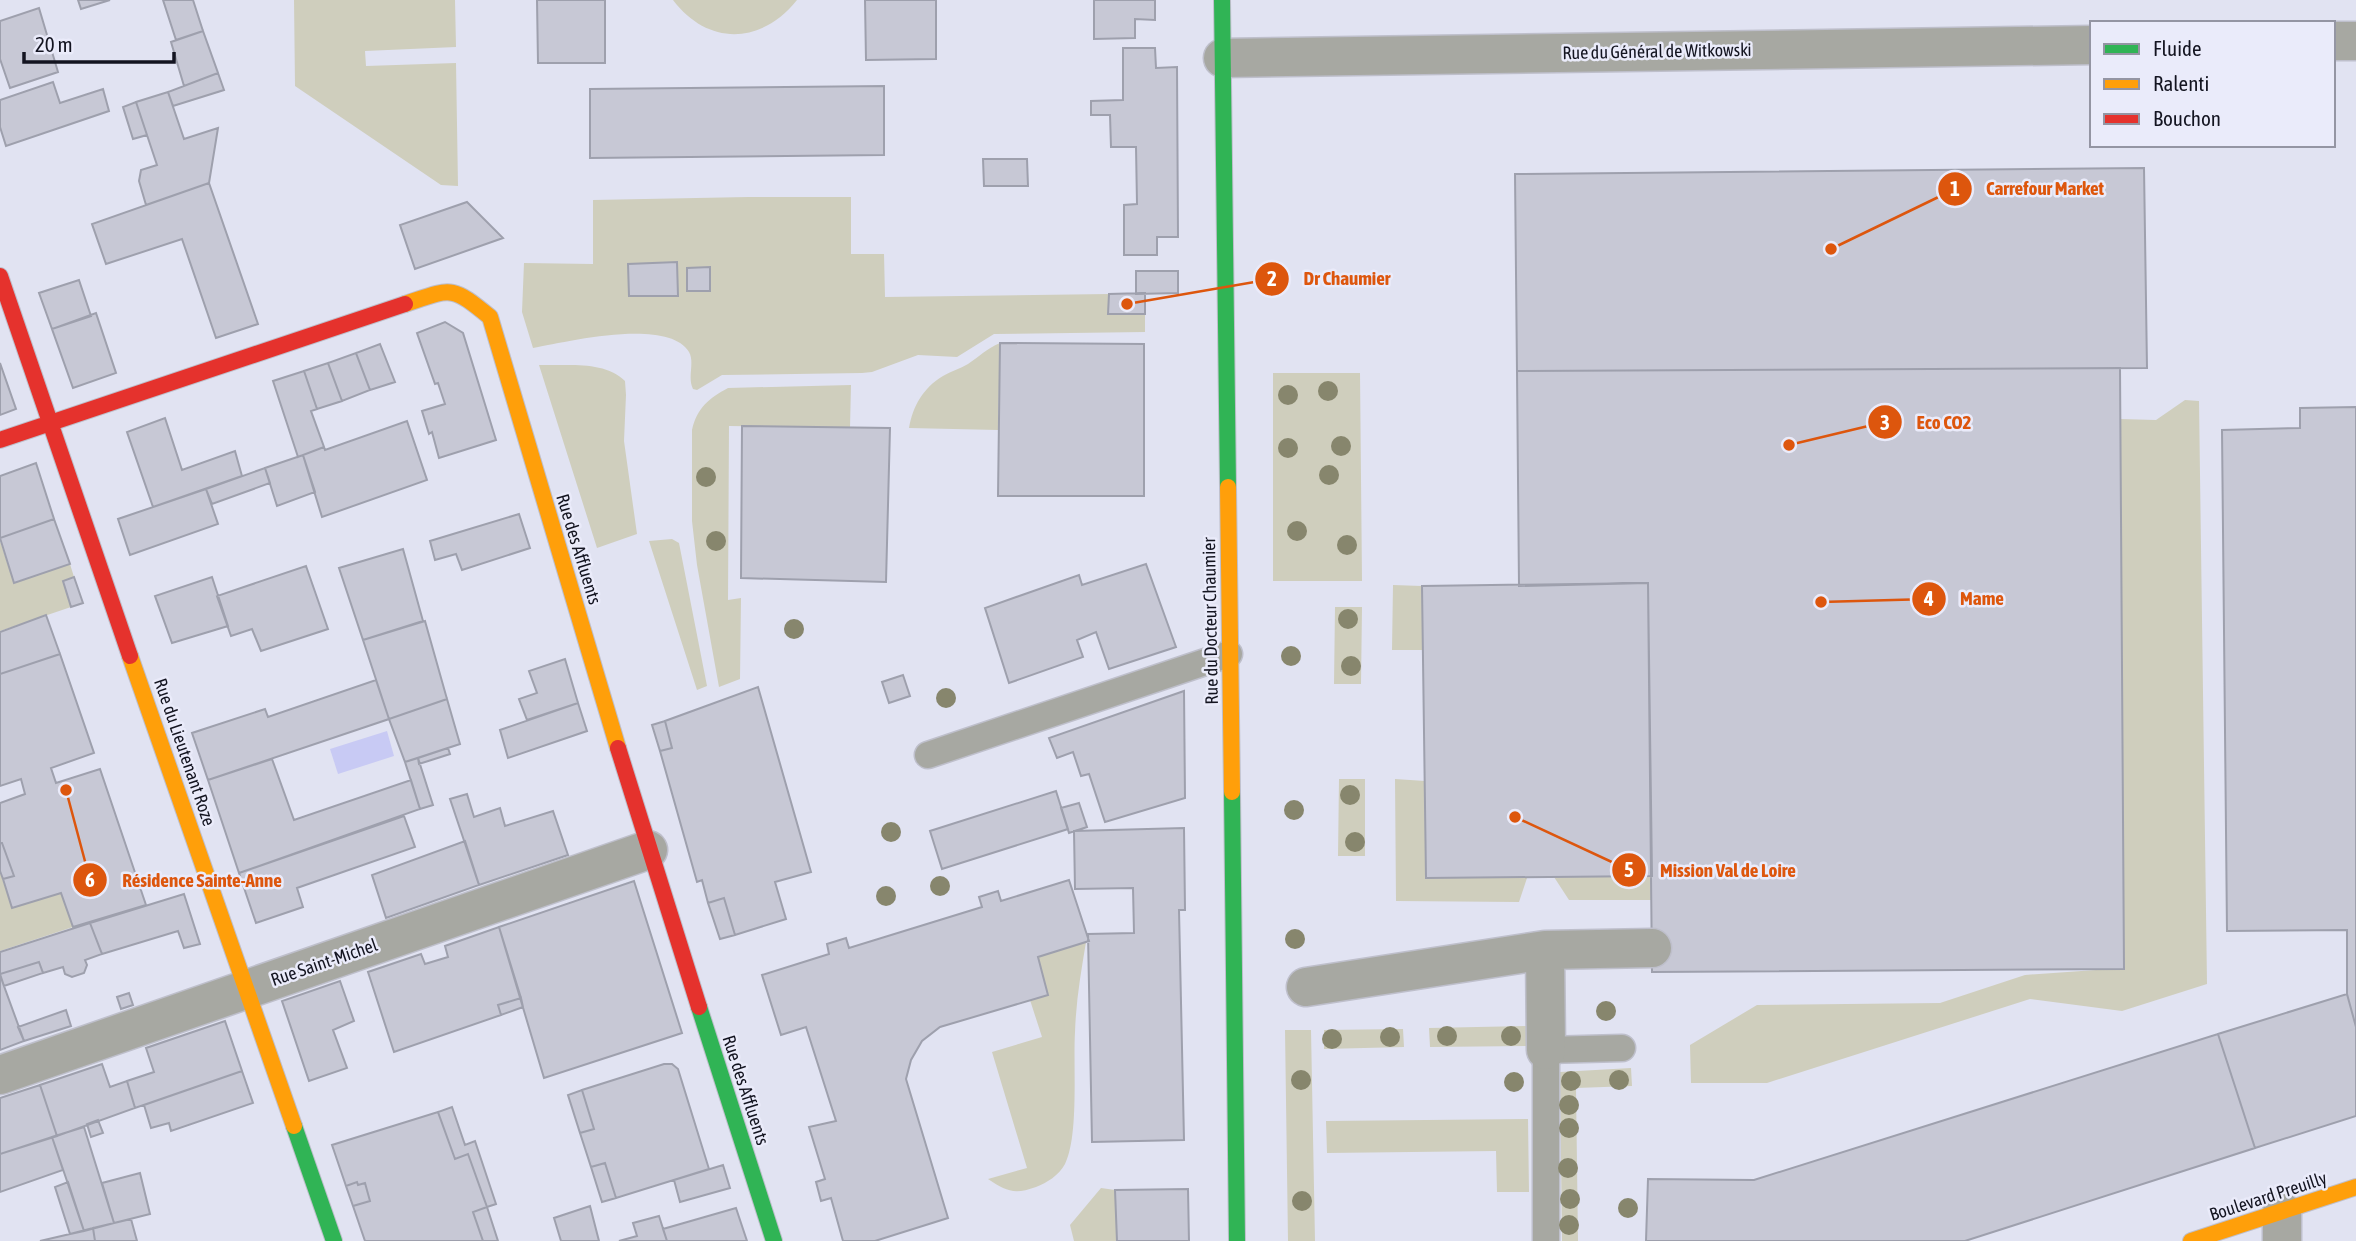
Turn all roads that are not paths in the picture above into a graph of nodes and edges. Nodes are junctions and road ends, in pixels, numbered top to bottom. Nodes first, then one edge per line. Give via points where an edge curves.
1 (1222, 0) edge
2 (2335, 41) edge
3 (2356, 41) edge
4 (2090, 45) edge
5 (1223, 58) junction
6 (0, 276) edge
7 (49, 424) junction
8 (0, 440) edge
9 (1229, 654) junction
10 (928, 755) dead end
11 (648, 850) junction
12 (1651, 948) dead end
13 (1545, 950) junction
14 (1306, 986) dead end
15 (247, 989) junction
16 (1622, 1048) dead end
17 (1546, 1050) junction
18 (0, 1075) edge
19 (2356, 1187) edge
20 (2282, 1226) edge
21 (334, 1241) edge
22 (774, 1241) edge
23 (1237, 1241) edge
24 (1546, 1241) edge
25 (2191, 1241) edge

1 - 5 street, Rue du Docteur Chaumier
2 - 3 street
4 - 5 street, Rue du Général de Witkowski
5 - 9 street, Rue du Docteur Chaumier
6 - 7 street, Rue du Lieutenant Roze
7 - 8 street, Rue des Affluents
7 - 11 street, Rue des Affluents via 443,291 463,295 490,317
7 - 15 street, Rue du Lieutenant Roze
9 - 10 lane
9 - 23 street, Rue du Docteur Chaumier
11 - 15 street, Rue Saint-Michel
11 - 22 street, Rue des Affluents
12 - 13 street
13 - 14 street
13 - 17 street
15 - 18 street, Rue Saint-Michel
15 - 21 street, Rue du Lieutenant Roze
16 - 17 lane
17 - 24 lane
19 - 20 street, Boulevard Preuilly
20 - 25 street, Boulevard Preuilly

